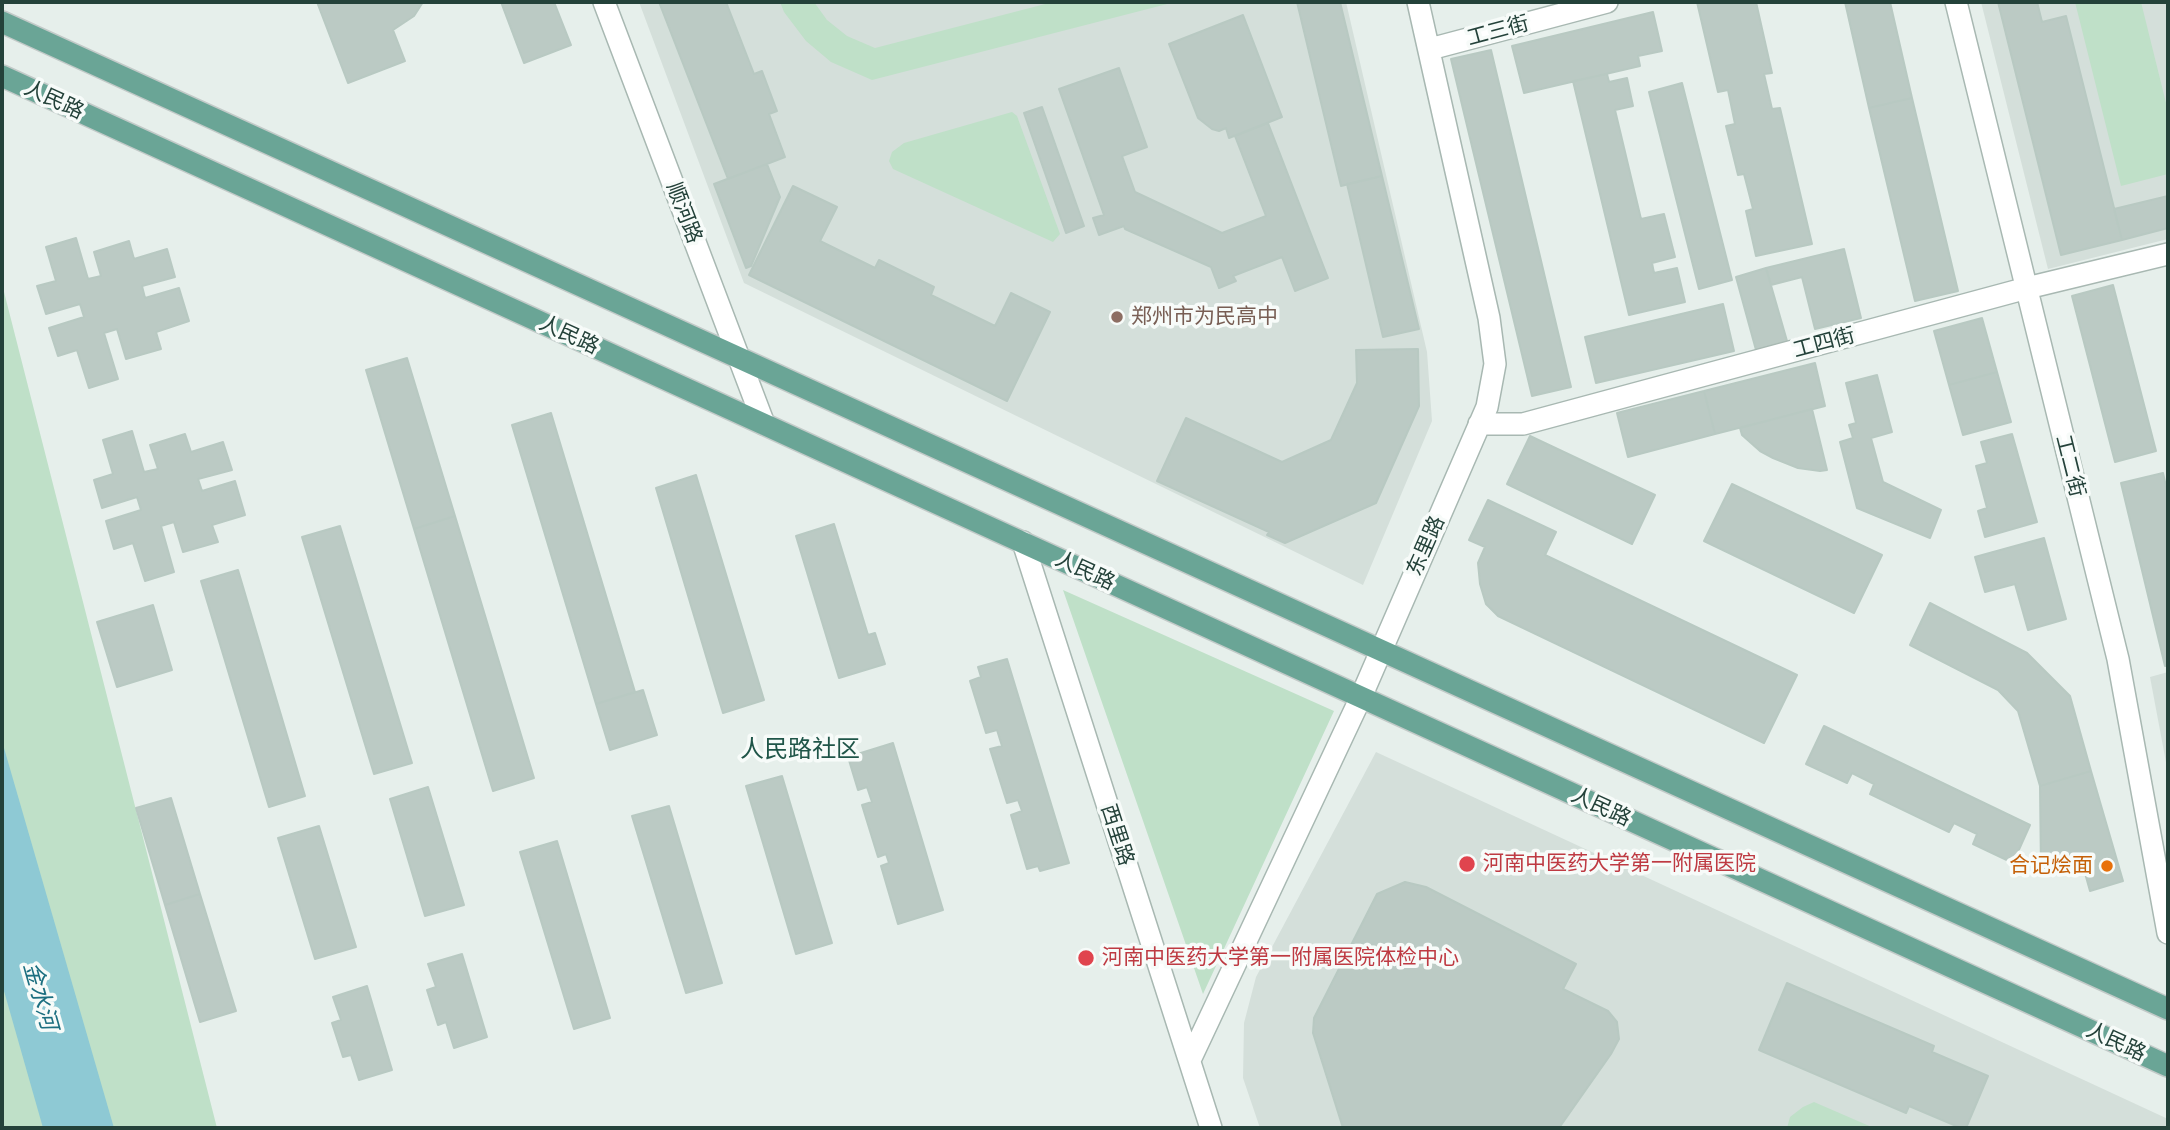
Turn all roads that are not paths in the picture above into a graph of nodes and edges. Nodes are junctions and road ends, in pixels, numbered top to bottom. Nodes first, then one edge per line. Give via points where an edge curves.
1 (604, 2) edge
2 (1418, 2) edge
3 (1606, 2) edge
4 (1956, 2) edge
5 (2, 22) edge
6 (1430, 48) junction
7 (2, 76) edge
8 (2168, 254) edge
9 (2026, 288) junction
10 (739, 356) junction
11 (764, 424) junction
12 (1479, 424) junction
13 (1023, 542) junction
14 (1381, 650) junction
15 (1361, 697) junction
16 (2168, 933) edge
17 (2168, 1009) edge
18 (1190, 1060) junction
19 (2168, 1066) edge
20 (1211, 1128) edge

1 - 10 street, 顺河路
2 - 6 street, 东里路
3 - 6 street, 工三街
4 - 9 street, 工二街
5 - 10 main road
6 - 12 street, 东里路 via 1491,329 1495,364
7 - 11 main road, 人民路
8 - 9 street, 工四街
9 - 12 street, 工四街 via 1523,424
9 - 16 street, 工二街 via 2118,659
10 - 11 street, 顺河路
10 - 14 main road
11 - 13 main road, 人民路
12 - 14 street, 东里路
13 - 15 main road, 人民路
13 - 18 street, 西里路
14 - 15 street, 东里路
14 - 17 main road
15 - 18 street, 东里路
15 - 19 main road, 人民路
18 - 20 street, 西里路

